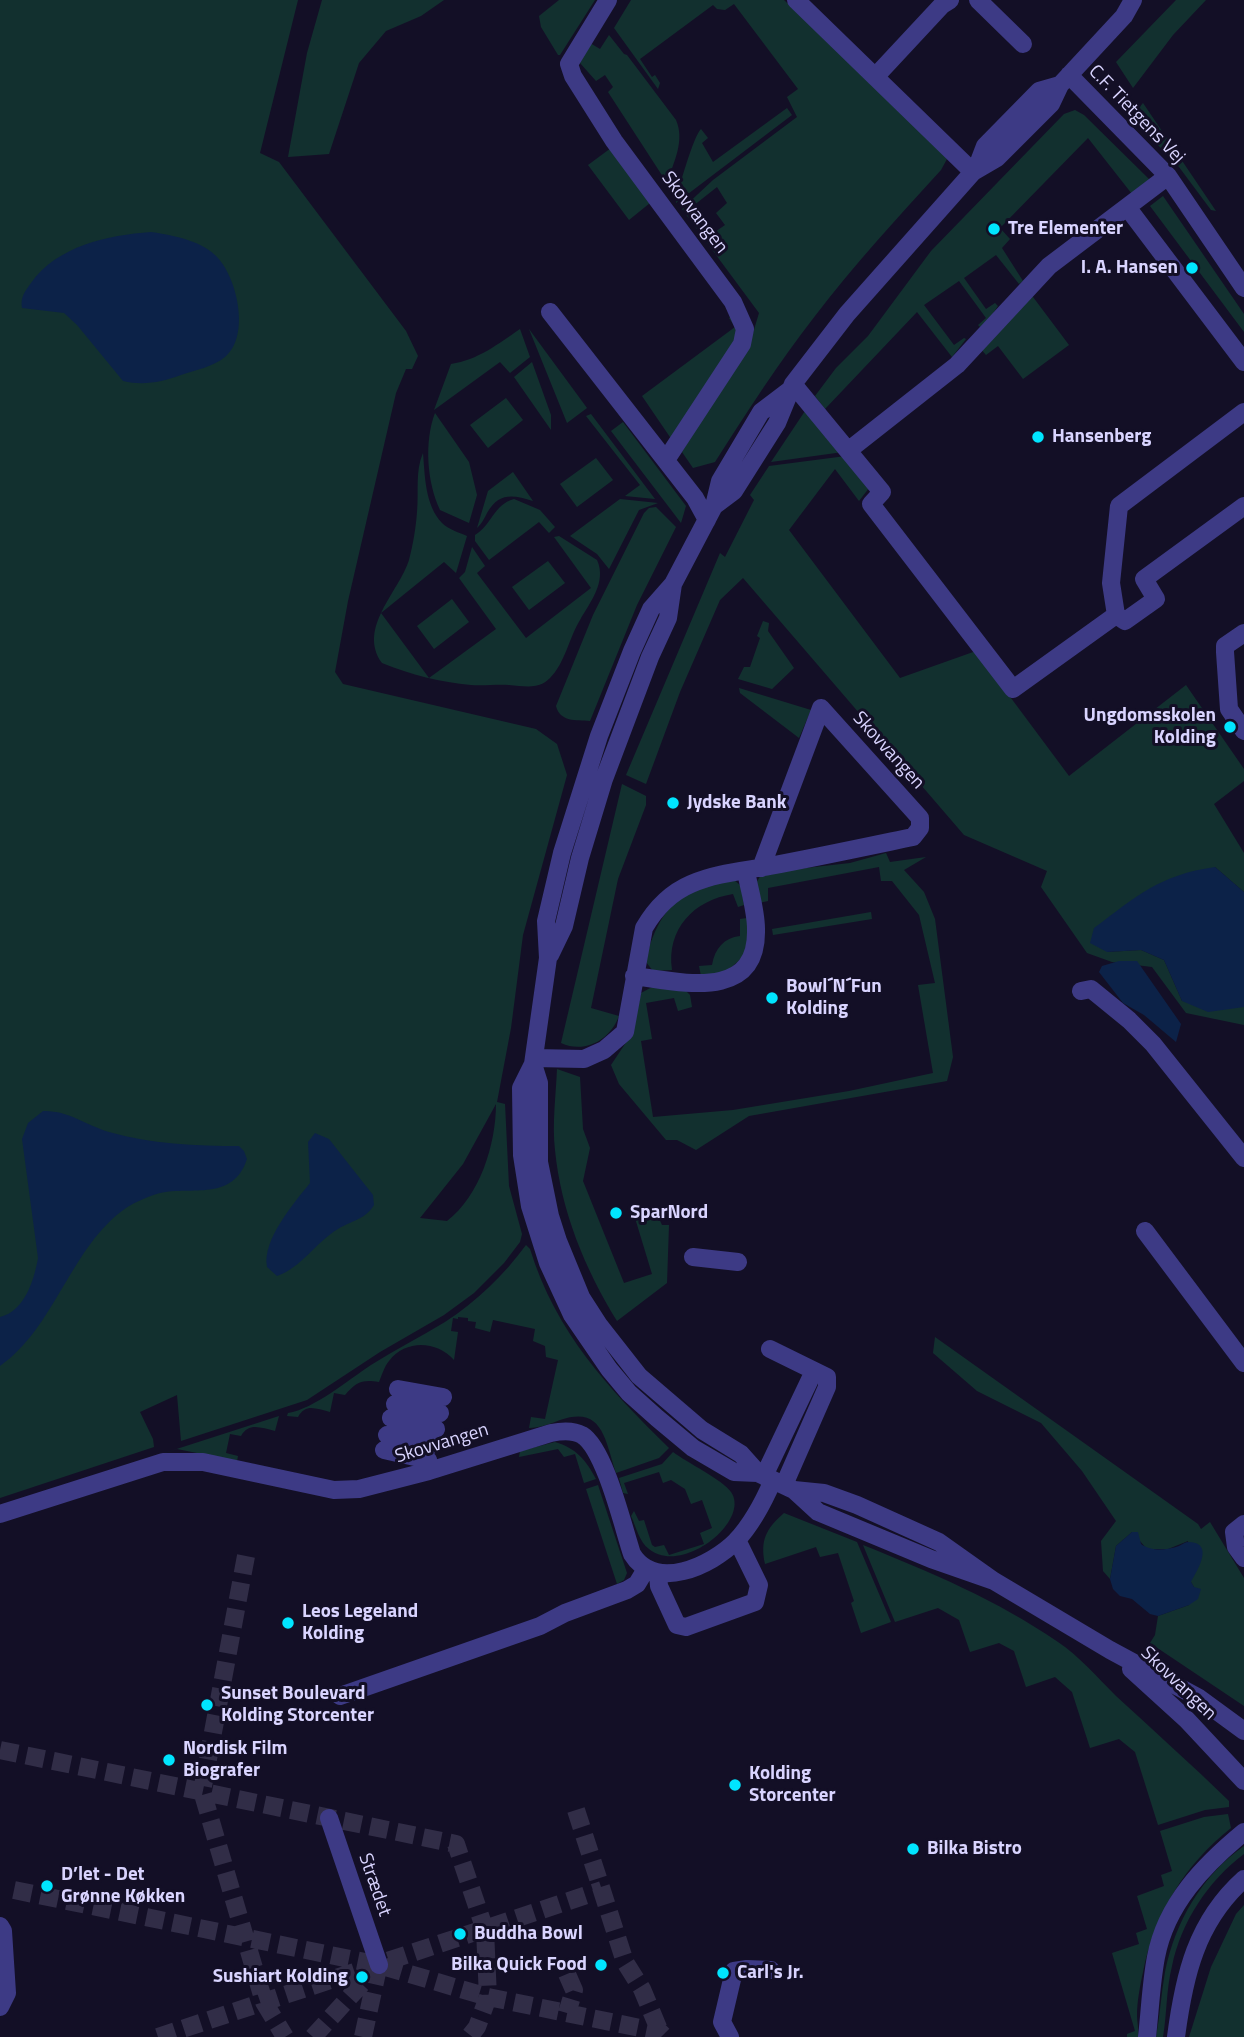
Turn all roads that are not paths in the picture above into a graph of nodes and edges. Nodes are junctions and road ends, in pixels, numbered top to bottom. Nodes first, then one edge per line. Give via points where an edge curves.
1 (608, 0) edge
2 (796, 0) edge
3 (978, 0) edge
4 (1133, 0) edge
5 (1150, 0) edge
6 (941, 2) edge
7 (1124, 16) junction
8 (1023, 44) dead end
9 (876, 77) junction
10 (1065, 80) junction
11 (975, 169) junction
12 (1168, 176) junction
13 (1127, 207) junction
14 (1244, 288) edge
15 (550, 312) dead end
16 (1244, 362) edge
17 (792, 387) junction
18 (1244, 412) edge
19 (849, 450) junction
20 (666, 460) junction
21 (1244, 506) edge
22 (710, 513) junction
23 (1116, 615) junction
24 (1244, 633) edge
25 (1244, 731) edge
26 (754, 869) junction
27 (635, 976) junction
28 (1081, 991) dead end
29 (534, 1061) junction
30 (1244, 1157) edge
31 (1145, 1231) dead end
32 (693, 1257) dead end
33 (738, 1262) dead end
34 (770, 1349) dead end
35 (1244, 1363) edge
36 (814, 1371) junction
37 (392, 1415) junction
38 (437, 1425) junction
39 (775, 1481) junction
40 (0, 1514) edge
41 (1244, 1524) edge
42 (737, 1540) junction
43 (1244, 1558) edge
44 (652, 1572) junction
45 (1110, 1650) junction
46 (340, 1696) dead end
47 (1244, 1731) edge
48 (1244, 1781) edge
49 (329, 1818) dead end
50 (1244, 1832) edge
51 (1244, 1879) edge
52 (0, 1926) edge
53 (379, 1965) tunnel mouth
54 (771, 1970) dead end
55 (0, 2007) edge
56 (730, 2037) edge
57 (1147, 2037) edge
58 (1176, 2037) edge

1 - 20 street, Skovvangen via 569,64 573,76 614,141 733,302 746,329 743,344
2 - 9 street
3 - 8 street
4 - 7 street, Skovvangen
5 - 7 street, Skovvangen
6 - 9 street
7 - 10 street, Skovvangen
9 - 11 street
10 - 11 street, Skovvangen via 1051,104 997,158
10 - 12 street, C.F. Tietgens Vej
11 - 17 street, Skovvangen via 847,314
12 - 13 street
12 - 14 street, C.F. Tietgens Vej
13 - 16 street
13 - 19 street via 1049,266 957,365
15 - 20 street
17 - 19 street
17 - 22 street, Skovvangen via 761,412 720,481
18 - 23 street via 1119,506 1111,583
19 - 23 street via 882,492 871,504 1013,689
20 - 22 street
21 - 23 street via 1144,579 1156,599 1125,621
22 - 29 street, Skovvangen via 673,584 668,618 604,779 564,926 548,958
24 - 25 street via 1225,646 1229,709
26 - 26 street, Skovvangen via 913,838 920,828 920,818 821,708
26 - 27 street, Skovvangen via 689,885 667,899 644,928
26 - 27 street via 756,942 741,971 726,981 694,985
27 - 29 street, Skovvangen via 625,1032 615,1042 584,1059
28 - 30 street via 1091,989 1153,1044
29 - 39 street, Skovvangen via 520,1088 525,1179 538,1234 572,1315 623,1385 693,1448 734,1472
31 - 35 street
32 - 33 street
34 - 36 street
36 - 39 street
36 - 39 street via 827,1377 827,1387
37 - 38 street
37 - 38 street
37 - 38 street
39 - 42 street
39 - 45 street, Skovvangen via 824,1493 939,1542 994,1581
40 - 44 street, Skovvangen via 163,1462 203,1462 334,1490 359,1489 570,1431 581,1434 596,1449 632,1554
41 - 43 street via 1234,1532 1236,1547
42 - 44 street via 721,1554 685,1570
42 - 44 street via 759,1585 755,1602 686,1627 677,1625
44 - 46 street via 627,1590 540,1626
45 - 47 street, Skovvangen via 1199,1698
45 - 48 street, Skovvangen via 1187,1720
49 - 53 street, Strædet
50 - 57 street via 1195,1877 1166,1927 1156,1955
51 - 58 street via 1211,1916 1195,1946
52 - 55 street via 6,1993
54 - 56 street via 734,1971 722,2022

